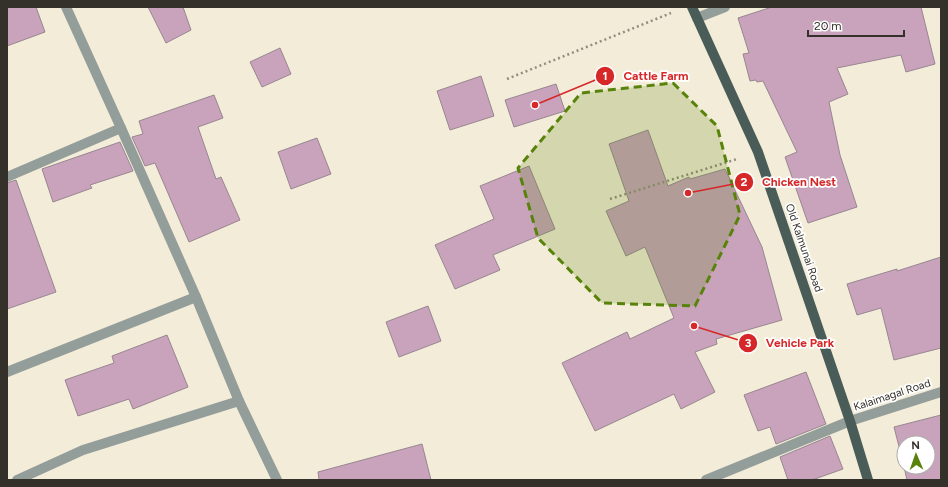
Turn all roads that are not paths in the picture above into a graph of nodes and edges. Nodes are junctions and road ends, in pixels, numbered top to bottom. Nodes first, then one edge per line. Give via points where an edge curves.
1 (66, 7) edge
2 (692, 7) edge
3 (725, 7) edge
4 (696, 18) junction
5 (121, 128) junction
6 (7, 177) edge
7 (196, 297) junction
8 (7, 372) edge
9 (941, 392) edge
10 (239, 401) junction
11 (850, 421) junction
12 (17, 480) edge
13 (277, 480) edge
14 (706, 480) edge
15 (868, 480) edge

1 - 5 street
2 - 4 main road, Old Kalmunai Road
3 - 4 street
4 - 11 main road, Old Kalmunai Road via 758,152
5 - 6 street
5 - 7 street
7 - 8 street
7 - 10 street
9 - 11 street, Kalaimagal Road
10 - 12 street via 83,450
10 - 13 street
11 - 14 street, Kalaimagal Road
11 - 15 main road, Old Kalmunai Road

